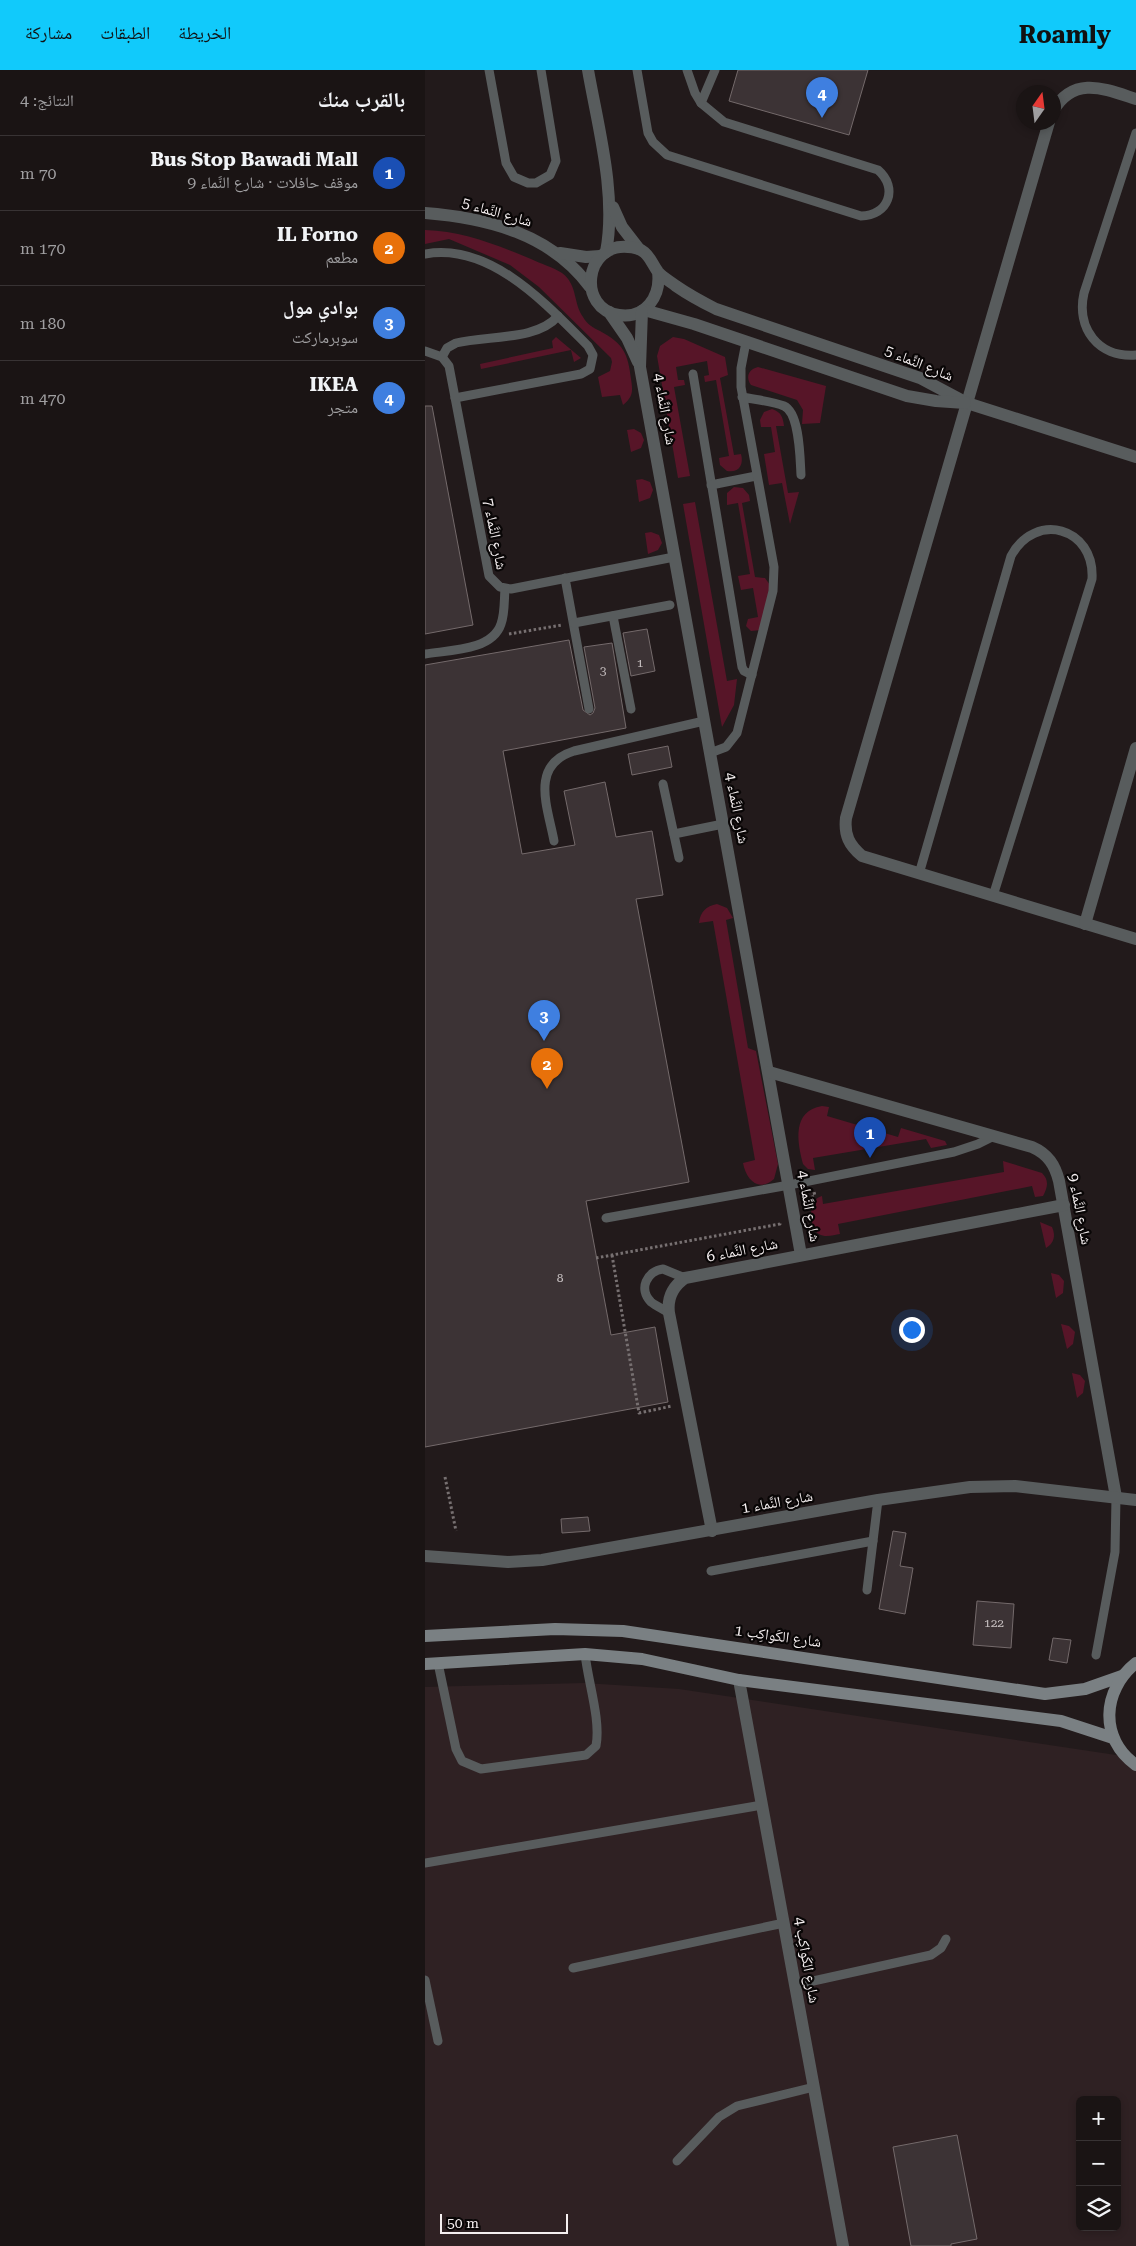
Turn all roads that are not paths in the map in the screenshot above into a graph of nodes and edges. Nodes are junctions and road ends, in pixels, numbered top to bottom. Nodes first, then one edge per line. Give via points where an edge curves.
1 (489, 70) edge
2 (541, 70) edge
3 (588, 70) edge
4 (637, 70) edge
5 (687, 70) edge
6 (715, 70) edge
7 (1136, 99) edge
8 (1061, 100) edge
9 (701, 103) junction
10 (1047, 130) edge
11 (1136, 133) edge
12 (610, 200) junction
13 (425, 214) edge
14 (640, 250) junction
15 (557, 252) junction
16 (425, 254) edge
17 (603, 254) junction
18 (658, 272) junction
19 (590, 287) junction
20 (643, 311) junction
21 (609, 312) junction
22 (558, 316) junction
23 (746, 342) junction
24 (425, 351) edge
25 (1136, 355) edge
26 (442, 357) junction
27 (641, 367) junction
28 (693, 374) dead end
29 (742, 397) junction
30 (455, 398) junction
31 (967, 403) junction
32 (1136, 457) edge
33 (801, 475) dead end
34 (756, 476) junction
35 (711, 485) junction
36 (674, 557) junction
37 (565, 578) junction
38 (505, 588) junction
39 (670, 605) dead end
40 (613, 616) junction
41 (573, 623) junction
42 (425, 654) edge
43 (752, 675) junction
44 (589, 709) dead end
45 (631, 709) dead end
46 (704, 720) junction
47 (1136, 748) edge
48 (710, 753) junction
49 (663, 784) dead end
50 (723, 824) junction
51 (674, 834) junction
52 (554, 841) dead end
53 (679, 858) dead end
54 (919, 874) junction
55 (993, 896) junction
56 (1085, 924) junction
57 (1136, 939) edge
58 (769, 1072) junction
59 (994, 1136) junction
60 (789, 1185) junction
61 (1064, 1206) junction
62 (606, 1218) dead end
63 (801, 1255) junction
64 (685, 1278) junction
65 (669, 1313) junction
66 (1116, 1498) junction
67 (878, 1500) junction
68 (1136, 1500) edge
69 (712, 1531) junction
70 (873, 1541) junction
71 (425, 1556) edge
72 (711, 1571) dead end
73 (867, 1590) dead end
74 (425, 1636) edge
75 (585, 1654) junction
76 (1096, 1655) dead end
77 (431, 1664) edge
78 (1136, 1664) edge
79 (1122, 1676) junction
80 (739, 1680) junction
81 (1113, 1738) junction
82 (1136, 1765) edge
83 (763, 1806) junction
84 (425, 1863) edge
85 (784, 1923) junction
86 (946, 1939) dead end
87 (573, 1968) dead end
88 (425, 1980) edge
89 (795, 1985) junction
90 (438, 2041) dead end
91 (814, 2087) junction
92 (677, 2161) dead end
93 (843, 2246) edge

1 - 2 lane via 506,163 513,177 528,183 543,180 554,169 556,161
3 - 12 street
4 - 9 lane via 648,133 667,155 861,216 875,214 889,200 889,187 878,170 733,126 715,117
5 - 9 lane
6 - 9 lane
7 - 8 street via 1092,86 1079,88
10 - 31 street
11 - 25 lane via 1084,293 1082,308 1084,323 1099,344 1112,352
12 - 14 street via 622,227
12 - 17 street via 610,226
13 - 15 street, شارع النَّماء 5 via 451,215 488,223
14 - 17 street via 629,246 617,247
14 - 18 street via 654,263
15 - 17 street, شارع النَّماء 5 via 586,257
15 - 19 street, شارع النَّماء 5
16 - 22 lane via 459,253 485,264 526,287
17 - 19 street via 593,265
18 - 20 street via 657,293
18 - 31 street, شارع النَّماء 5 via 716,309 920,378
19 - 21 street via 593,297
20 - 21 street via 620,316
20 - 23 street, شارع النَّماء 5
20 - 27 street, شارع النَّماء 4
21 - 27 street, شارع النَّماء 4
22 - 26 lane via 548,326 535,331 456,343 447,348
22 - 30 lane via 591,350 593,360 586,372
23 - 29 lane via 741,368
23 - 31 street, شارع النَّماء 5 via 907,396 936,402
24 - 26 lane
26 - 30 lane, شارع النَّماء 7 via 449,366
27 - 36 street, شارع النَّماء 4
28 - 35 lane
29 - 33 lane via 791,410
29 - 34 lane
30 - 38 lane, شارع النَّماء 7 via 489,576 495,584
31 - 32 street
31 - 54 street via 845,828 853,849 862,856
34 - 35 lane
34 - 43 lane via 774,583
35 - 43 lane via 742,667
36 - 37 lane, شارع النَّماء 7
36 - 46 street, شارع النَّماء 4
37 - 38 lane, شارع النَّماء 7
37 - 41 lane
38 - 42 lane via 501,624 494,636 481,644
39 - 40 lane
40 - 41 lane
40 - 45 lane
41 - 44 lane
43 - 48 lane via 737,733 726,747
46 - 48 street, شارع النَّماء 4
46 - 52 lane via 574,751 557,759 546,774 544,783
47 - 56 street
48 - 50 street, شارع النَّماء 4
49 - 51 lane
50 - 51 lane
50 - 58 street, شارع النَّماء 4
51 - 53 lane
54 - 55 street
54 - 55 lane via 1011,556 1021,541 1036,532 1063,532 1077,539 1087,550 1093,569 1092,579
55 - 56 street
56 - 57 street
58 - 59 street, شارع النَّماء 9
58 - 60 street, شارع النَّماء 4
59 - 60 lane via 954,1152
59 - 61 street, شارع النَّماء 9 via 1033,1146 1048,1157 1057,1172
60 - 62 lane
60 - 63 street, شارع النَّماء 4
61 - 63 street, شارع النَّماء 6
61 - 66 street, شارع النَّماء 9
63 - 64 street, شارع النَّماء 6
64 - 65 street via 671,1293
64 - 65 lane via 663,1268 653,1272 646,1281 648,1298
65 - 69 street
66 - 67 street, شارع النَّماء 1 via 985,1485
66 - 68 street, شارع النَّماء 1
66 - 76 lane via 1115,1552
67 - 69 street, شارع النَّماء 1
67 - 70 lane
69 - 71 street, شارع النَّماء 1 via 525,1562
70 - 72 lane
70 - 73 lane
74 - 79 street, شارع الكَواكِب 1 via 555,1629 623,1631 1045,1694 1085,1689
75 - 77 street
75 - 77 lane via 598,1725 596,1746 586,1755 481,1769 462,1762
75 - 80 street via 642,1659
78 - 79 street
79 - 81 street via 1109,1706
80 - 81 street via 1061,1721
80 - 83 street, شارع الكَواكِب 4
81 - 82 street via 1125,1757
83 - 84 lane
83 - 85 street, شارع الكَواكِب 4
85 - 87 lane
85 - 89 street, شارع الكَواكِب 4
86 - 89 lane via 931,1956
88 - 90 lane
89 - 91 street, شارع الكَواكِب 4
91 - 92 lane via 737,2106 719,2117
91 - 93 street, شارع الكَواكِب 4

